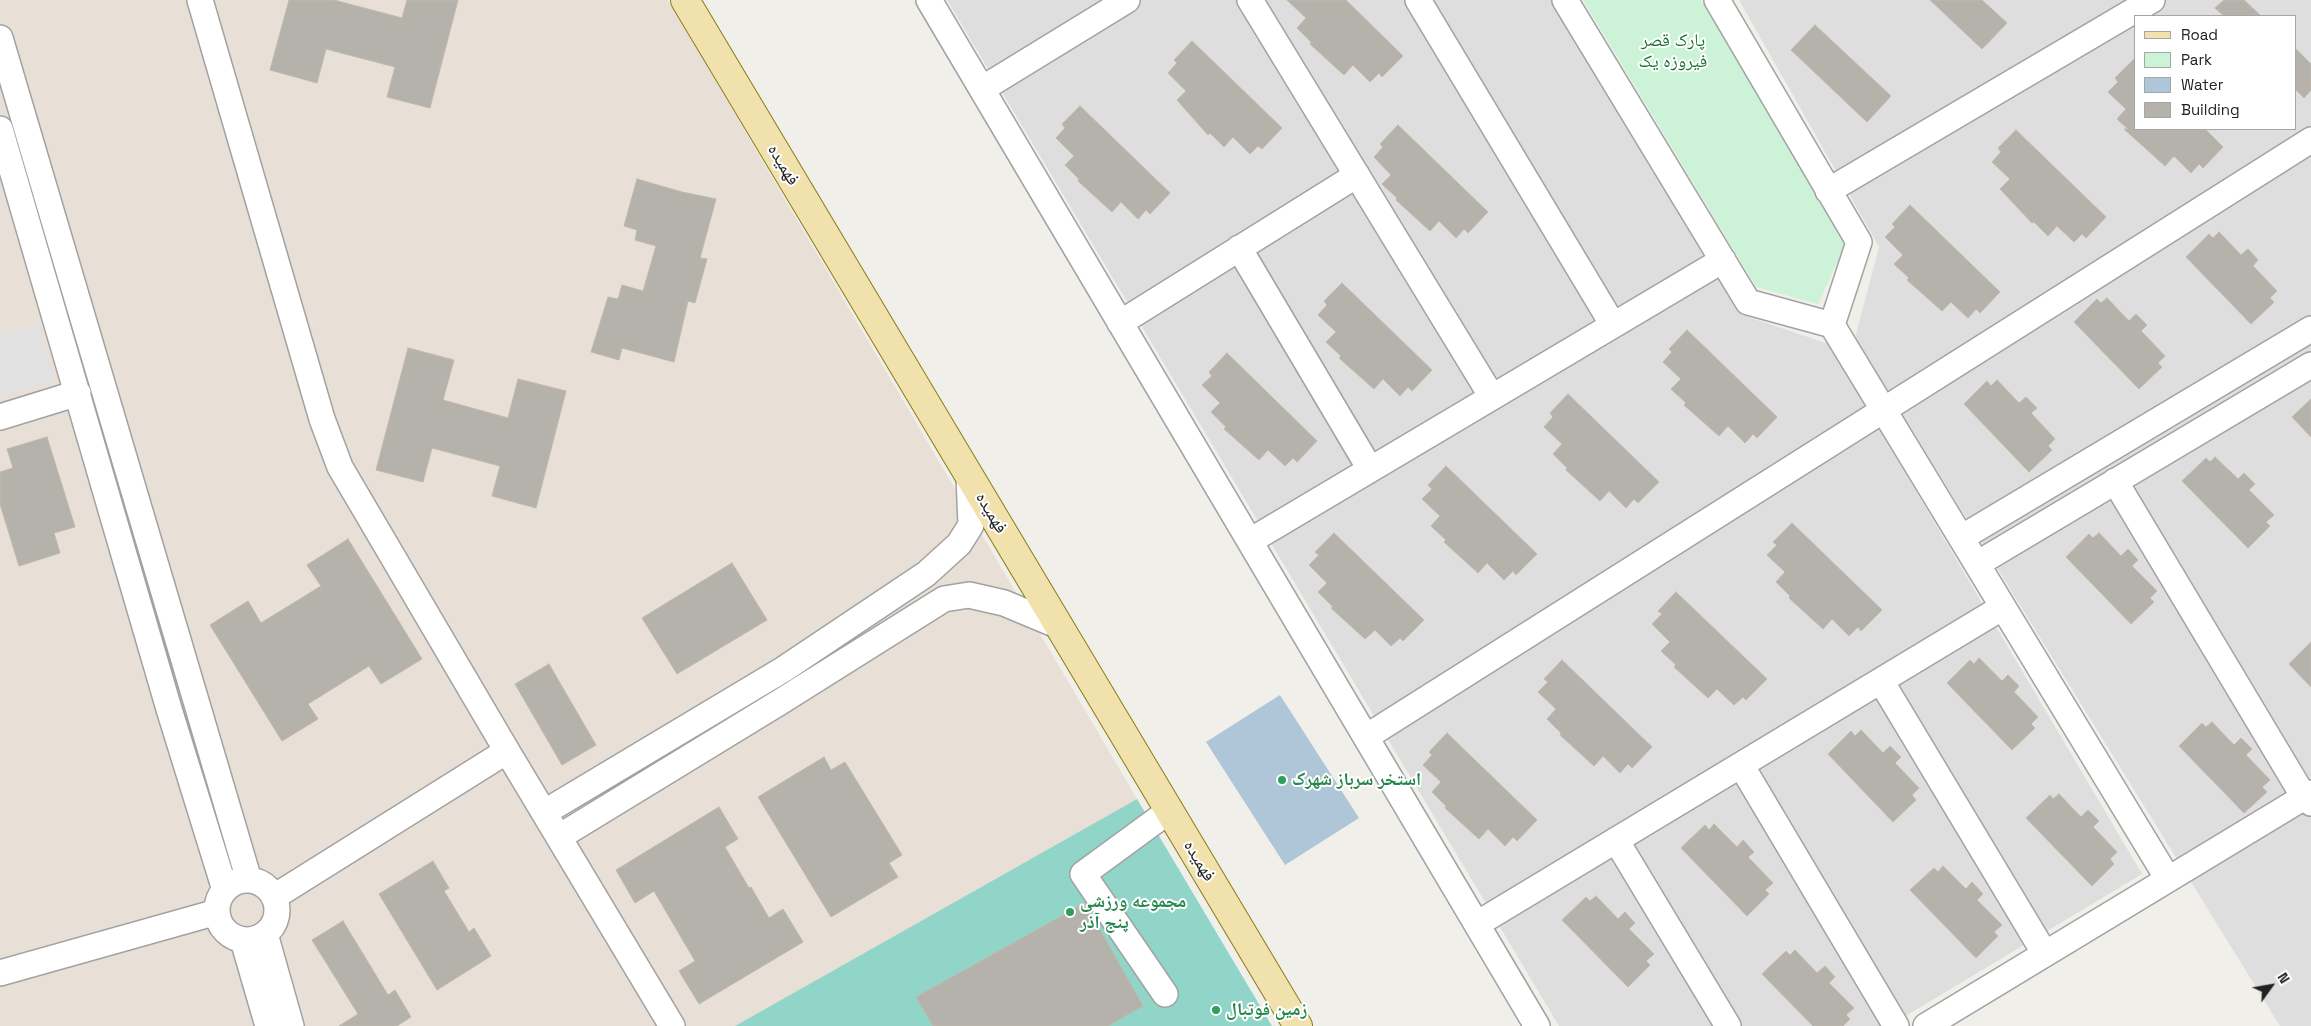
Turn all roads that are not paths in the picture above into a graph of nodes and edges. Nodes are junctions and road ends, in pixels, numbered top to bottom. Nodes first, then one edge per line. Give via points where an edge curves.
1 (200, 0) edge
2 (685, 0) edge
3 (929, 0) edge
4 (1127, 0) edge
5 (1250, 0) edge
6 (1418, 0) edge
7 (1565, 0) edge
8 (1717, 0) edge
9 (2152, 0) edge
10 (0, 38) edge
11 (982, 89) junction
12 (0, 130) edge
13 (2311, 140) edge
14 (1357, 175) junction
15 (1828, 191) junction
16 (1239, 248) junction
17 (1723, 260) junction
18 (1120, 323) junction
19 (1613, 325) junction
20 (1832, 325) junction
21 (2311, 329) edge
22 (2311, 365) edge
23 (78, 393) junction
24 (1492, 397) junction
25 (1884, 410) junction
26 (0, 417) edge
27 (1370, 469) junction
28 (969, 476) junction
29 (2115, 482) junction
30 (1961, 538) junction
31 (1250, 540) junction
32 (1977, 564) junction
33 (2003, 607) junction
34 (1059, 626) junction
35 (1881, 681) junction
36 (1366, 737) junction
37 (507, 751) junction
38 (1741, 766) junction
39 (2309, 798) edge
40 (1169, 811) junction
41 (545, 812) junction
42 (559, 836) junction
43 (1616, 840) junction
44 (249, 880) junction
45 (2168, 880) junction
46 (274, 897) junction
47 (221, 901) junction
48 (1477, 924) junction
49 (254, 937) junction
50 (2044, 954) junction
51 (0, 973) edge
52 (1165, 994) dead end
53 (268, 1026) edge
54 (291, 1026) edge
55 (672, 1026) edge
56 (1298, 1026) edge
57 (1538, 1026) edge
58 (1728, 1026) edge
59 (1896, 1026) edge
60 (1926, 1026) edge

1 - 37 street via 322,419 340,467
2 - 28 main road, فهمیده
3 - 11 street
4 - 11 street
5 - 14 street
6 - 19 street
7 - 17 street
8 - 15 street
9 - 15 street
10 - 44 street
11 - 18 street
12 - 23 street
13 - 25 street
14 - 16 street
14 - 24 street
15 - 20 street via 1858,242
16 - 18 street
16 - 27 street
17 - 19 street
17 - 20 street via 1748,302
18 - 31 street
19 - 24 street
20 - 25 street
21 - 30 street
22 - 29 street
23 - 26 street
23 - 47 street
24 - 27 street
25 - 30 street
25 - 36 street
27 - 31 street
28 - 34 main road, فهمیده
28 - 41 street via 971,525 959,544 926,574 784,668
29 - 32 street
29 - 39 street
30 - 32 street
31 - 36 street
32 - 33 street
33 - 35 street
33 - 45 street
34 - 40 main road, فهمیده
34 - 42 street via 1004,603 969,595 944,599
35 - 38 street
35 - 50 street
36 - 48 street
37 - 41 street
37 - 46 street
38 - 43 street
38 - 59 street
39 - 45 street
40 - 52 street via 1083,874
40 - 56 main road, فهمیده
41 - 42 street
42 - 55 street
43 - 48 street
43 - 58 street
44 - 46 street via 263,886
44 - 47 street via 240,881
45 - 50 street
46 - 49 street via 276,917 272,927
47 - 49 street via 225,931 233,937
47 - 51 street
48 - 57 street
49 - 53 street
49 - 54 street
50 - 60 street

